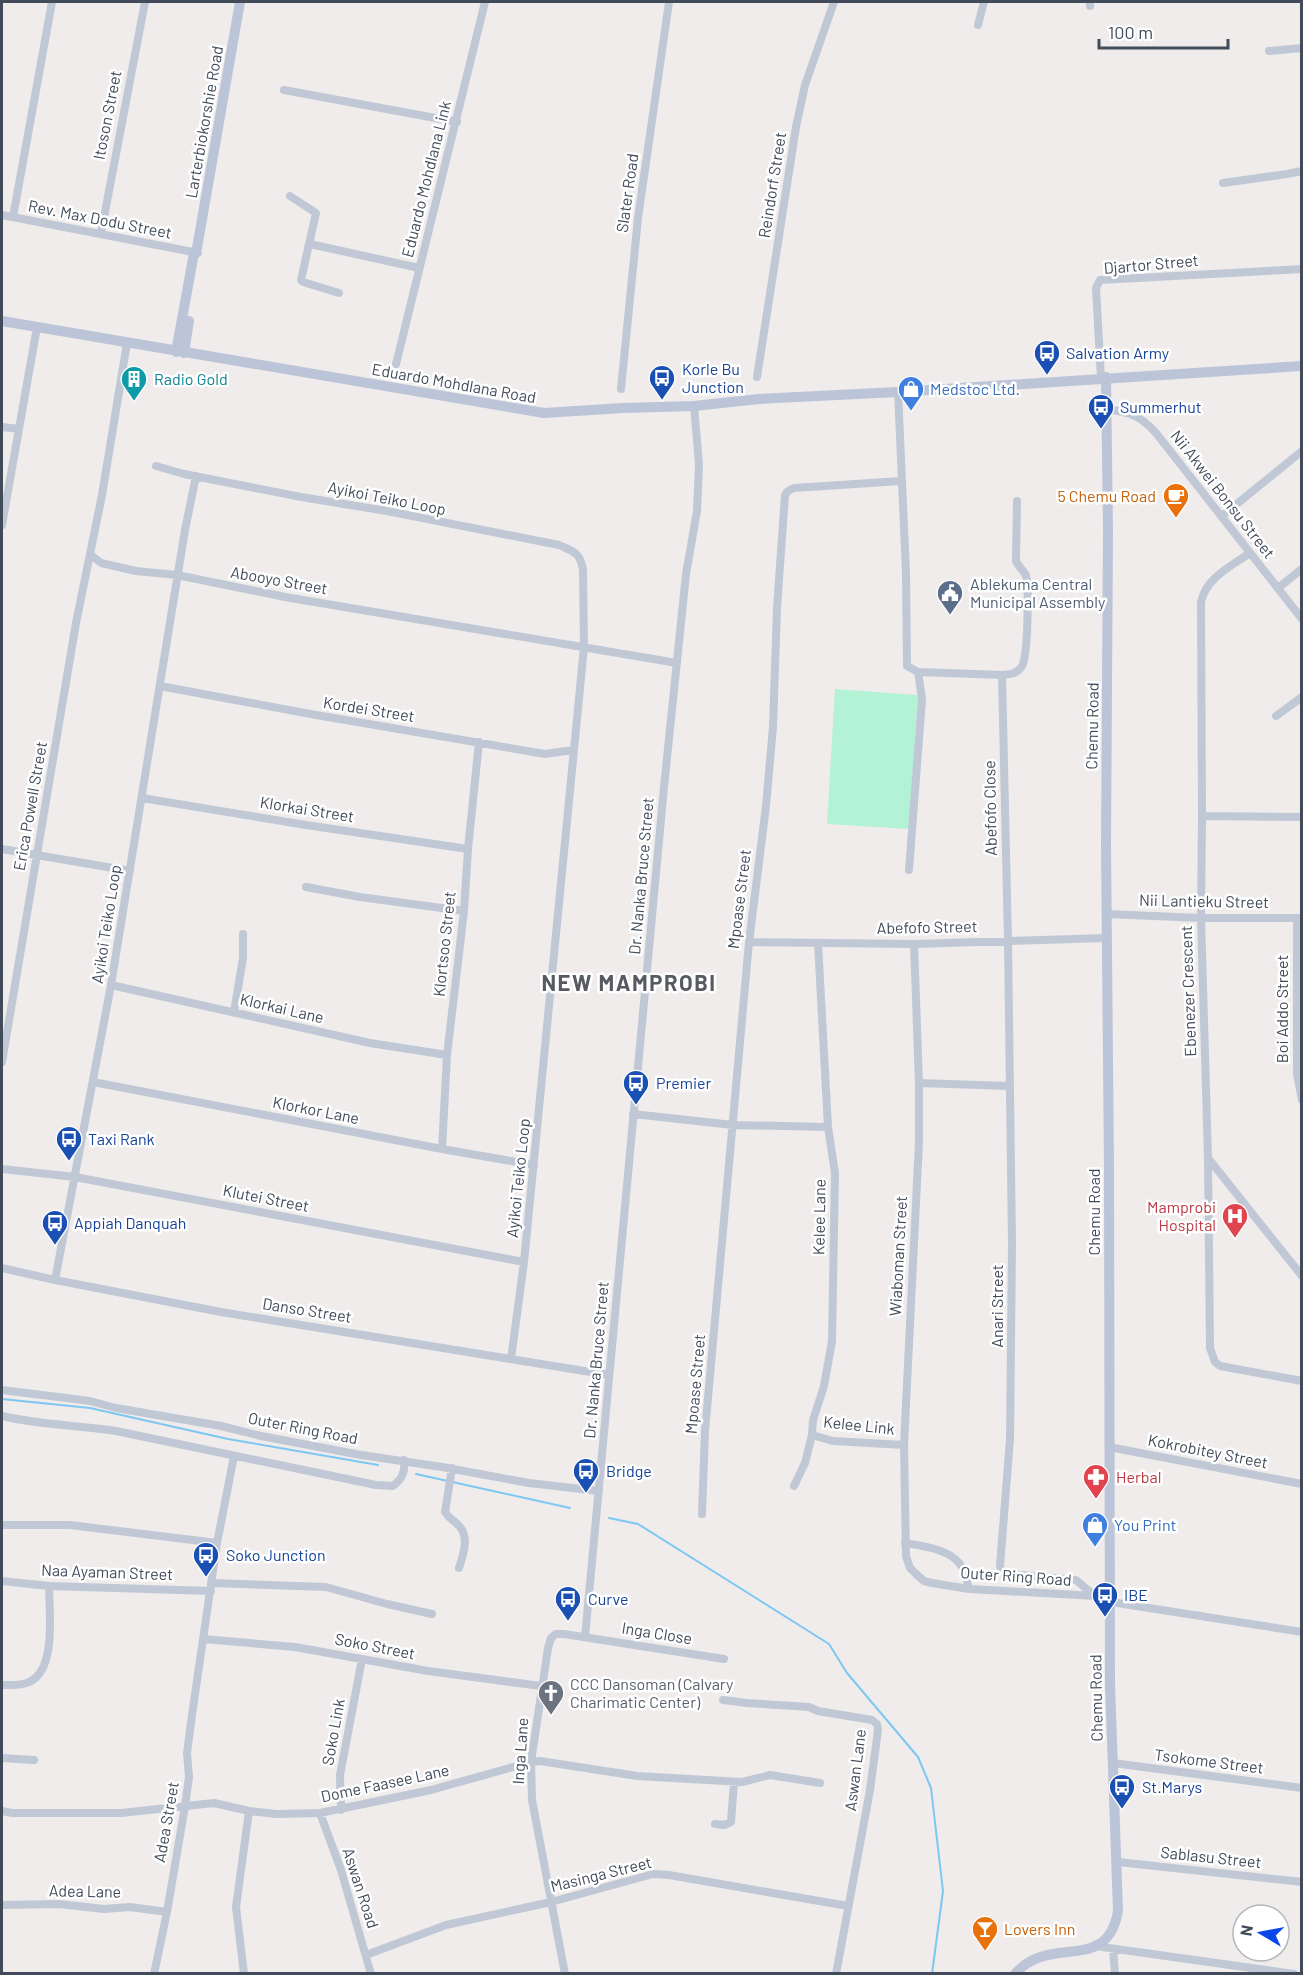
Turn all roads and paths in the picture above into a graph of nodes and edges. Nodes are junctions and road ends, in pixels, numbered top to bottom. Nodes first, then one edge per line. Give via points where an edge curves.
1 (52, 2) edge
2 (145, 2) edge
3 (240, 2) edge
4 (485, 2) edge
5 (669, 2) edge
6 (834, 2) edge
7 (984, 2) edge
8 (978, 25) dead end
9 (1302, 48) edge
10 (1269, 51) dead end
11 (284, 90) dead end
12 (457, 122) junction
13 (1302, 171) edge
14 (1223, 183) dead end
15 (290, 196) dead end
16 (2, 215) edge
17 (13, 217) junction
18 (100, 233) junction
19 (310, 244) junction
20 (197, 251) junction
21 (419, 268) junction
22 (1302, 269) edge
23 (339, 293) dead end
24 (2, 321) edge
25 (181, 323) junction
26 (37, 327) junction
27 (187, 335) junction
28 (127, 343) junction
29 (155, 348) junction
30 (180, 352) junction
31 (197, 355) junction
32 (396, 364) dead end
33 (1302, 366) edge
34 (757, 377) dead end
35 (1104, 378) junction
36 (621, 389) dead end
37 (898, 392) junction
38 (694, 406) junction
39 (1105, 409) junction
40 (2, 427) edge
41 (19, 429) junction
42 (1302, 451) edge
43 (156, 466) dead end
44 (196, 476) junction
45 (901, 481) junction
46 (1017, 501) dead end
47 (1222, 516) junction
48 (2, 525) edge
49 (1250, 553) junction
50 (90, 555) junction
51 (1302, 569) edge
52 (177, 576) junction
53 (1278, 588) junction
54 (1302, 619) edge
55 (584, 647) junction
56 (677, 663) junction
57 (918, 672) junction
58 (1002, 675) junction
59 (160, 686) junction
60 (1302, 697) edge
61 (1276, 716) dead end
62 (479, 741) junction
63 (573, 750) junction
64 (142, 798) junction
65 (1202, 816) junction
66 (1302, 817) edge
67 (2, 849) edge
68 (468, 849) junction
69 (37, 855) junction
70 (909, 870) dead end
71 (130, 871) junction
72 (306, 887) dead end
73 (464, 911) junction
74 (1106, 914) junction
75 (1201, 918) junction
76 (1299, 918) edge
77 (243, 934) dead end
78 (1106, 938) junction
79 (1008, 940) junction
80 (748, 942) junction
81 (818, 943) junction
82 (914, 944) junction
83 (111, 985) junction
84 (234, 1012) junction
85 (447, 1055) junction
86 (2, 1062) edge
87 (93, 1082) junction
88 (919, 1083) junction
89 (1009, 1086) junction
90 (1302, 1100) edge
91 (633, 1114) junction
92 (733, 1125) junction
93 (828, 1127) junction
94 (442, 1149) junction
95 (1208, 1158) junction
96 (534, 1165) junction
97 (2, 1169) edge
98 (75, 1177) junction
99 (524, 1262) junction
100 (2, 1268) edge
101 (1302, 1276) edge
102 (55, 1280) junction
103 (511, 1359) junction
104 (609, 1375) junction
105 (1302, 1382) edge
106 (2, 1390) edge
107 (2, 1416) edge
108 (812, 1435) junction
109 (904, 1445) junction
110 (1109, 1447) junction
111 (234, 1456) junction
112 (404, 1460) junction
113 (452, 1468) junction
114 (1302, 1484) edge
115 (794, 1486) dead end
116 (599, 1491) junction
117 (702, 1514) dead end
118 (2, 1525) edge
119 (217, 1543) junction
120 (905, 1543) junction
121 (459, 1568) dead end
122 (910, 1568) joint
123 (2, 1581) edge
124 (49, 1586) junction
125 (211, 1587) junction
126 (969, 1589) junction
127 (1095, 1596) junction
128 (1111, 1602) junction
129 (432, 1614) dead end
130 (1302, 1632) edge
131 (585, 1637) junction
132 (203, 1639) junction
133 (362, 1659) junction
134 (724, 1659) dead end
135 (2, 1685) edge
136 (541, 1686) junction
137 (723, 1700) dead end
138 (2, 1758) edge
139 (34, 1760) dead end
140 (531, 1762) junction
141 (1113, 1763) junction
142 (734, 1782) junction
143 (820, 1783) dead end
144 (1302, 1788) edge
145 (185, 1806) junction
146 (341, 1810) junction
147 (2, 1811) edge
148 (249, 1811) junction
149 (320, 1813) junction
150 (716, 1824) dead end
151 (1118, 1862) junction
152 (1302, 1882) edge
153 (551, 1902) junction
154 (2, 1905) edge
155 (848, 1906) junction
156 (167, 1912) junction
157 (1108, 1948) junction
158 (366, 1955) junction
159 (154, 1974) edge
160 (244, 1974) edge
161 (370, 1974) edge
162 (565, 1974) edge
163 (836, 1974) edge
164 (1015, 1974) edge
165 (1115, 1974) edge
166 (1294, 1974) edge

1 - 17 street
2 - 18 street, Itoson Street
3 - 20 street, Larterbiokorshie Road
4 - 12 street, Eduardo Mohdlana Link
5 - 36 street, Slater Road via 638,218
6 - 34 street, Reindorf Street via 805,85
7 - 8 street
9 - 10 street
11 - 12 street
12 - 21 street, Eduardo Mohdlana Link
13 - 14 street
15 - 19 street via 316,213
16 - 17 street, Rev. Max Dodu Street
17 - 18 street, Rev. Max Dodu Street
18 - 20 street, Rev. Max Dodu Street
19 - 21 street
19 - 23 street via 301,280
20 - 25 street, Larterbiokorshie Road
20 - 27 street, Larterbiokorshie Road
21 - 32 street, Eduardo Mohdlana Link
22 - 35 street, Djartor Street via 1100,280 1096,288
24 - 26 street, Eduardo Mohdlana Road
25 - 29 street via 170,339
25 - 30 street, Larterbiokorshie Road
26 - 28 street, Eduardo Mohdlana Road
26 - 41 street
27 - 30 street, Larterbiokorshie Road
27 - 31 street
28 - 29 street, Eduardo Mohdlana Road
28 - 50 street
29 - 30 street, Eduardo Mohdlana Road
30 - 31 street, Eduardo Mohdlana Road
31 - 38 street, Eduardo Mohdlana Road via 529,412
33 - 35 street, Eduardo Mohdlana Road
35 - 37 street, Eduardo Mohdlana Road
35 - 39 street, Chemu Road
37 - 38 street, Eduardo Mohdlana Road
37 - 45 street
38 - 56 street, Dr. Nanka Bruce Street via 698,493
39 - 47 street, Nii Akwei Bonsu Street via 1133,414 1146,422
39 - 74 street, Chemu Road
40 - 41 street
41 - 48 street
42 - 47 street
43 - 44 street
44 - 52 street, Ayikoi Teiko Loop
44 - 55 street, Ayikoi Teiko Loop via 387,511 577,553 583,570
45 - 57 street via 907,666
45 - 80 street, Mpoase Street via 794,488 785,495 773,727
46 - 58 street via 1016,561 1026,578 1027,654 1016,673
47 - 49 street, Nii Akwei Bonsu Street
49 - 53 street, Nii Akwei Bonsu Street
49 - 65 street, Ebenezer Crescent via 1209,582 1203,591
50 - 52 street, Abooyo Street via 109,565
50 - 69 street, Erica Powell Street
51 - 53 street
52 - 55 street, Abooyo Street
52 - 59 street, Ayikoi Teiko Loop
53 - 54 street, Nii Akwei Bonsu Street
55 - 56 street, Abooyo Street
55 - 63 street, Ayikoi Teiko Loop
56 - 91 street, Dr. Nanka Bruce Street
57 - 58 street
57 - 70 street via 922,699
58 - 79 street, Abefofo Close
59 - 62 street, Kordei Street via 316,716
59 - 64 street, Ayikoi Teiko Loop
60 - 61 street
62 - 63 street, Kordei Street via 545,753
62 - 68 street, Klortsoo Street
63 - 96 street, Ayikoi Teiko Loop
64 - 68 street, Klorkai Street
64 - 71 street, Ayikoi Teiko Loop
65 - 66 street
65 - 75 street, Ebenezer Crescent
67 - 69 street
68 - 73 street, Klortsoo Street
69 - 71 street
69 - 86 street, Erica Powell Street
71 - 83 street, Ayikoi Teiko Loop
72 - 73 street
73 - 85 street, Klortsoo Street
74 - 75 street, Nii Lantieku Street
74 - 78 street, Chemu Road
75 - 76 street, Nii Lantieku Street
75 - 95 street, Ebenezer Crescent
76 - 90 street, Boi Addo Street via 1297,1074
77 - 84 street
78 - 79 street, Abefofo Street
78 - 110 street, Chemu Road
79 - 82 street, Abefofo Street
79 - 89 street, Anari Street
80 - 81 street, Abefofo Street
80 - 92 street, Mpoase Street
81 - 82 street, Abefofo Street
81 - 93 street, Kelee Lane
82 - 88 street, Wiaboman Street
83 - 84 street, Klorkai Lane
83 - 87 street, Ayikoi Teiko Loop
84 - 85 street, Klorkai Lane via 370,1043
85 - 94 street, Klortsoo Street
87 - 94 street, Klorkor Lane
87 - 98 street, Ayikoi Teiko Loop
88 - 89 street
88 - 109 street, Wiaboman Street
89 - 127 street, Anari Street via 1010,1430 1000,1566 1010,1574 1076,1580
91 - 92 street
91 - 104 street, Dr. Nanka Bruce Street
92 - 93 street
92 - 117 street, Mpoase Street via 705,1431
93 - 108 street, Kelee Lane via 835,1173 832,1341
94 - 96 street, Klorkor Lane
95 - 101 street
95 - 105 street, Ebenezer Crescent via 1212,1356 1226,1368
96 - 99 street, Ayikoi Teiko Loop
97 - 98 street, Klutei Street
98 - 99 street, Klutei Street
98 - 102 street, Ayikoi Teiko Loop
99 - 103 street, Ayikoi Teiko Loop
100 - 102 street, Danso Street
102 - 103 street, Danso Street via 221,1312
103 - 104 street, Danso Street
104 - 116 street, Dr. Nanka Bruce Street
106 - 112 street, Outer Ring Road via 76,1398 361,1455
107 - 111 street via 116,1431
108 - 109 street, Kelee Link via 833,1441
108 - 115 street, Kelee Lane
109 - 120 street, Wiaboman Street
110 - 114 street, Kokrobitey Street
110 - 128 street, Chemu Road
111 - 112 street via 386,1486 400,1481
111 - 119 street, Adea Street
112 - 113 street, Outer Ring Road
113 - 116 street, Outer Ring Road
113 - 121 street via 445,1512 466,1536
116 - 131 street, Dr. Nanka Bruce Street
118 - 119 street via 70,1525
119 - 125 street, Adea Street
120 - 122 street, Wiaboman Street
120 - 126 street via 952,1557 960,1564
122 - 126 street, Outer Ring Road via 924,1581
123 - 124 street, Naa Ayaman Street
124 - 125 street, Naa Ayaman Street
124 - 135 street via 45,1667 31,1681
125 - 129 street, Naa Ayaman Street via 326,1587
125 - 132 street, Adea Street
126 - 127 street, Outer Ring Road
127 - 128 street, Outer Ring Road
128 - 130 street, Outer Ring Road
128 - 141 street, Chemu Road
131 - 134 street, Inga Close
131 - 136 street, Inga Lane via 556,1634 551,1638
132 - 133 street, Soko Street via 295,1647
132 - 145 street, Adea Street via 188,1743
133 - 136 street, Soko Street
133 - 146 street, Soko Link via 340,1775
136 - 140 street, Inga Lane
137 - 155 street, Aswan Lane via 809,1707 877,1724 870,1790
138 - 139 street
140 - 142 street, Dome Faasee Lane via 549,1761 637,1776
140 - 146 street, Dome Faasee Lane
140 - 153 street, Inga Lane via 532,1800
141 - 144 street, Tsokome Street
141 - 151 street, Chemu Road
142 - 143 street, Dome Faasee Lane via 770,1775
142 - 150 street via 731,1822
145 - 147 street, Dome Faasee Lane via 121,1813
145 - 148 street, Dome Faasee Lane via 214,1803
145 - 156 street, Adea Street
146 - 149 street, Dome Faasee Lane
148 - 149 street, Dome Faasee Lane
148 - 160 street via 236,1907
149 - 158 street, Aswan Road
151 - 152 street, Sablasu Street
151 - 157 street, Chemu Road via 1117,1921
153 - 155 street, Masinga Street via 661,1874
153 - 158 street, Masinga Street via 446,1925
153 - 162 street, Inga Lane
154 - 156 street, Adea Lane via 59,1904 104,1909 130,1906
155 - 163 street, Aswan Lane
156 - 159 street, Adea Street
157 - 164 street via 1032,1959
157 - 165 street
157 - 166 street
158 - 161 street, Aswan Road

